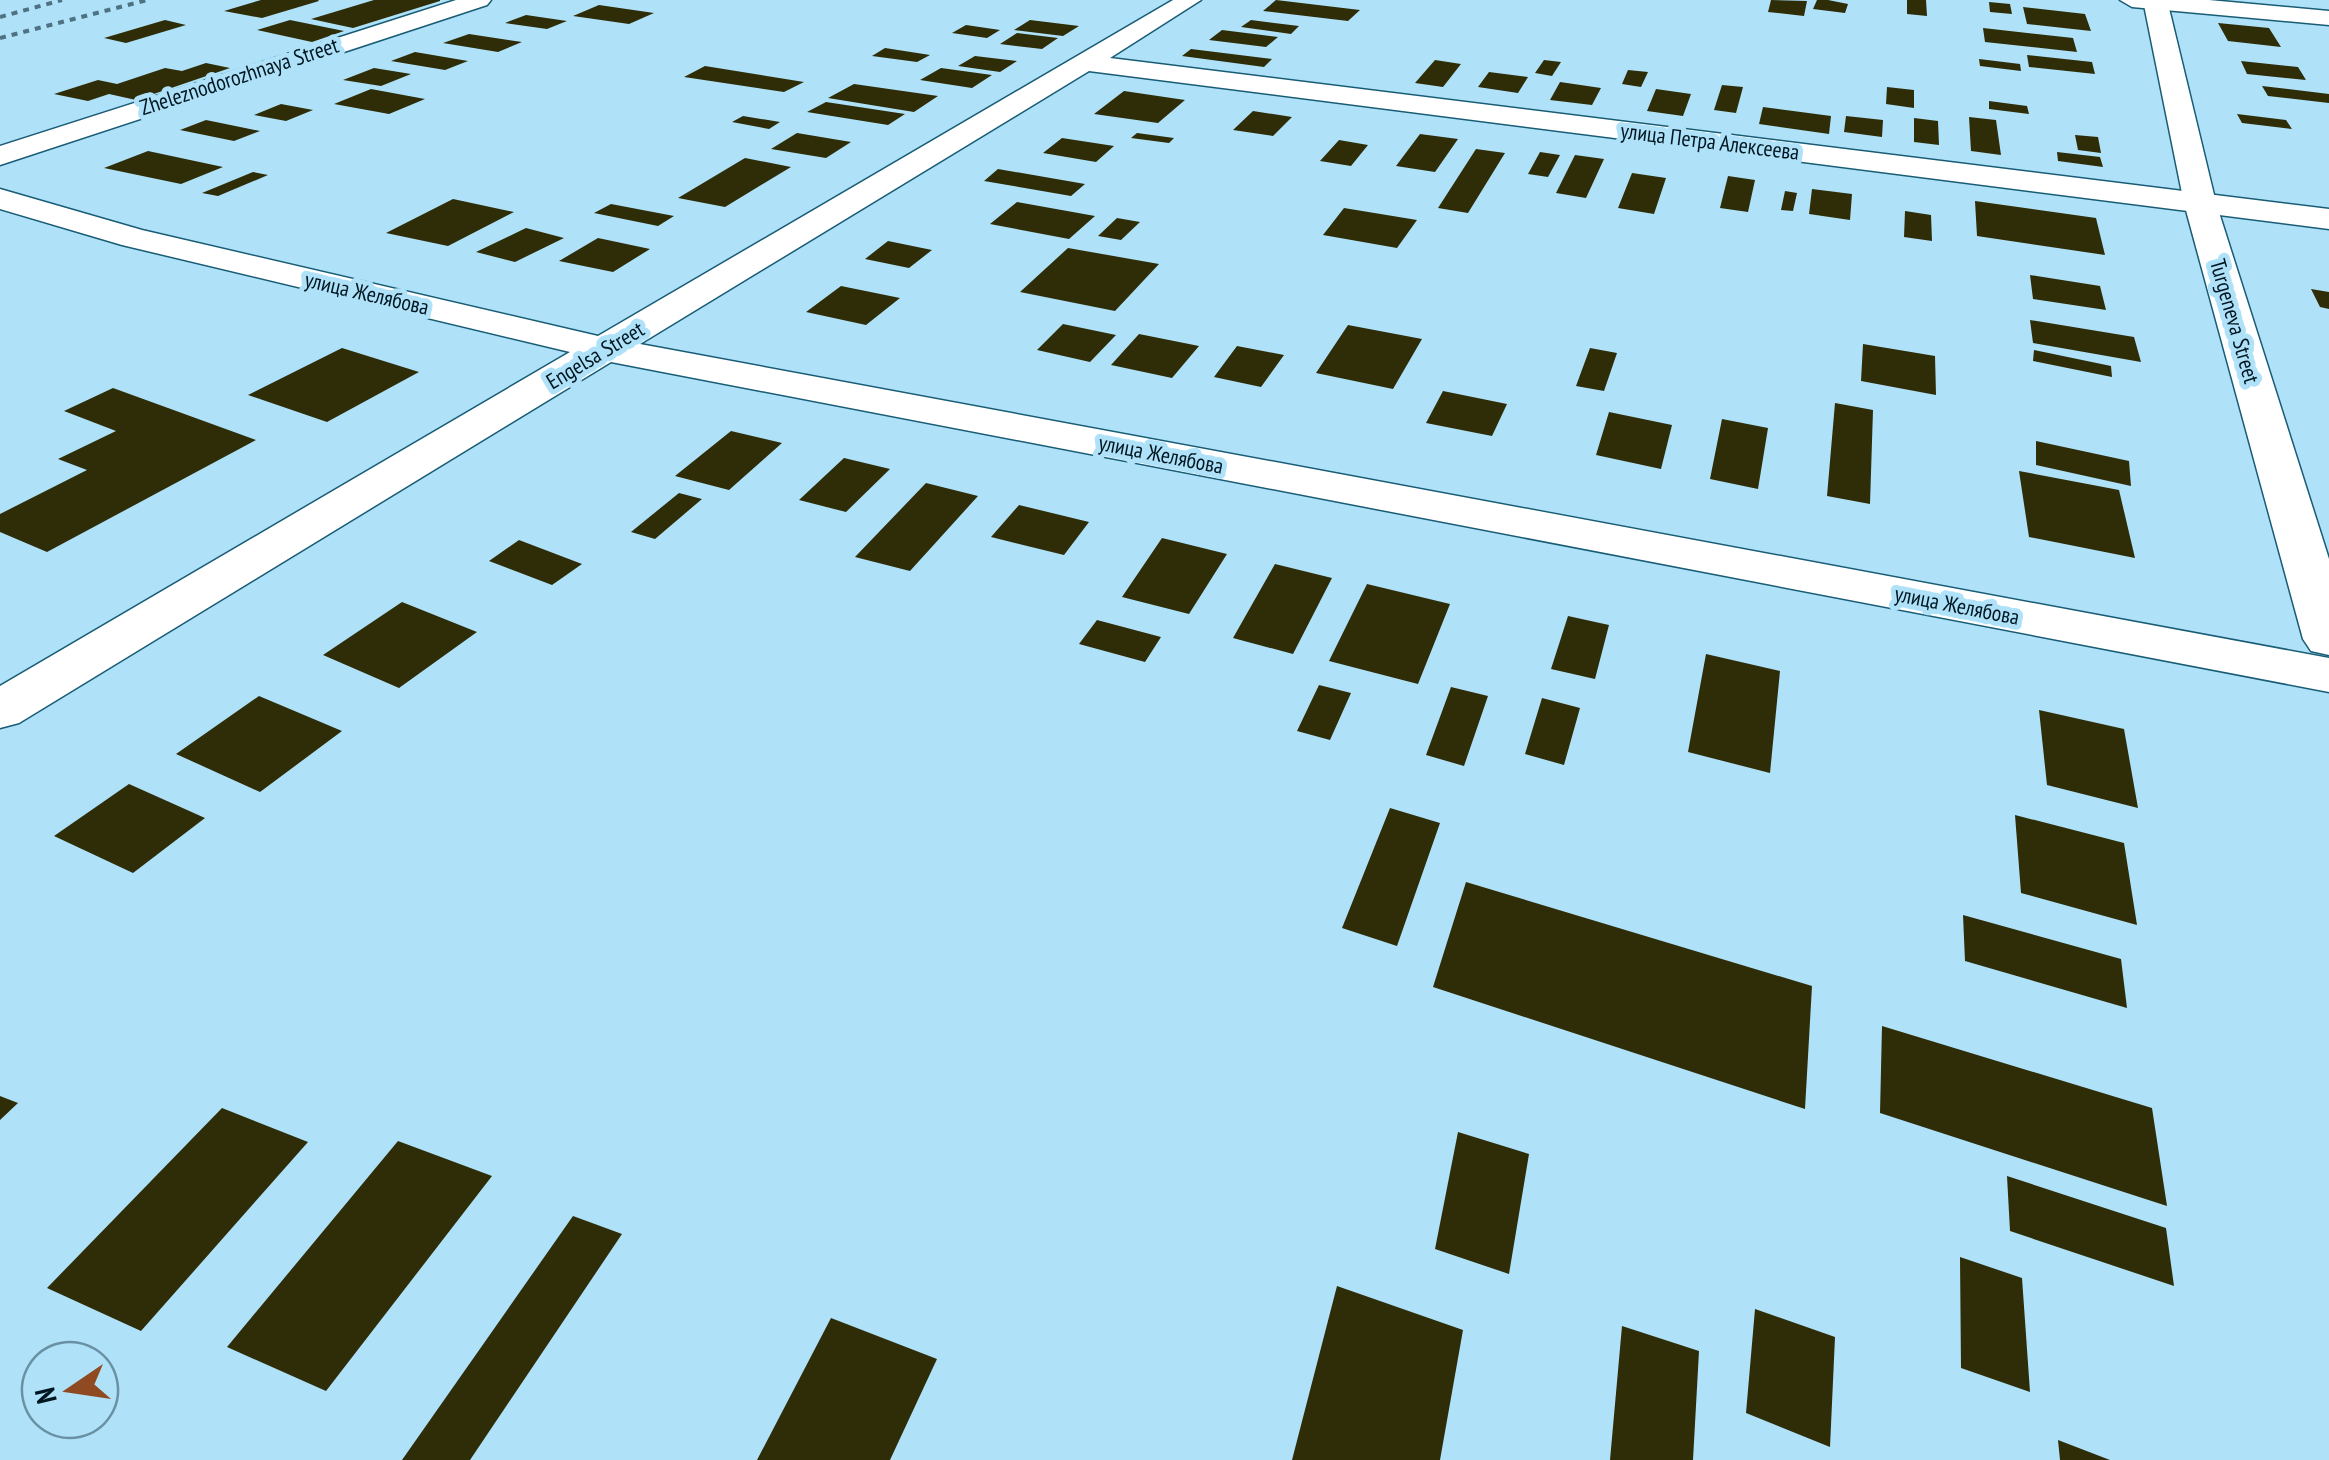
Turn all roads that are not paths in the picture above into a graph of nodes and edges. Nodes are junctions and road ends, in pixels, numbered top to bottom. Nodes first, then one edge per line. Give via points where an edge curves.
1 (479, 0) edge
2 (1190, 0) edge
3 (2147, 1) edge
4 (2329, 18) edge
5 (1090, 63) junction
6 (0, 156) edge
7 (0, 199) edge
8 (2200, 203) junction
9 (2329, 219) edge
10 (604, 349) junction
11 (2329, 639) edge
12 (2329, 676) edge
13 (0, 710) edge

1 - 6 street, Zheleznodorozhnaya Street
2 - 5 street, Engelsa Street
3 - 4 street
3 - 8 street, Turgeneva Street
5 - 8 street, улица Петра Алексеева
5 - 10 street, Engelsa Street
7 - 10 street, улица Желябова via 146,242
8 - 9 street, улица Петра Алексеева
8 - 11 street, Turgeneva Street
10 - 12 street, улица Желябова
10 - 13 street, Engelsa Street

